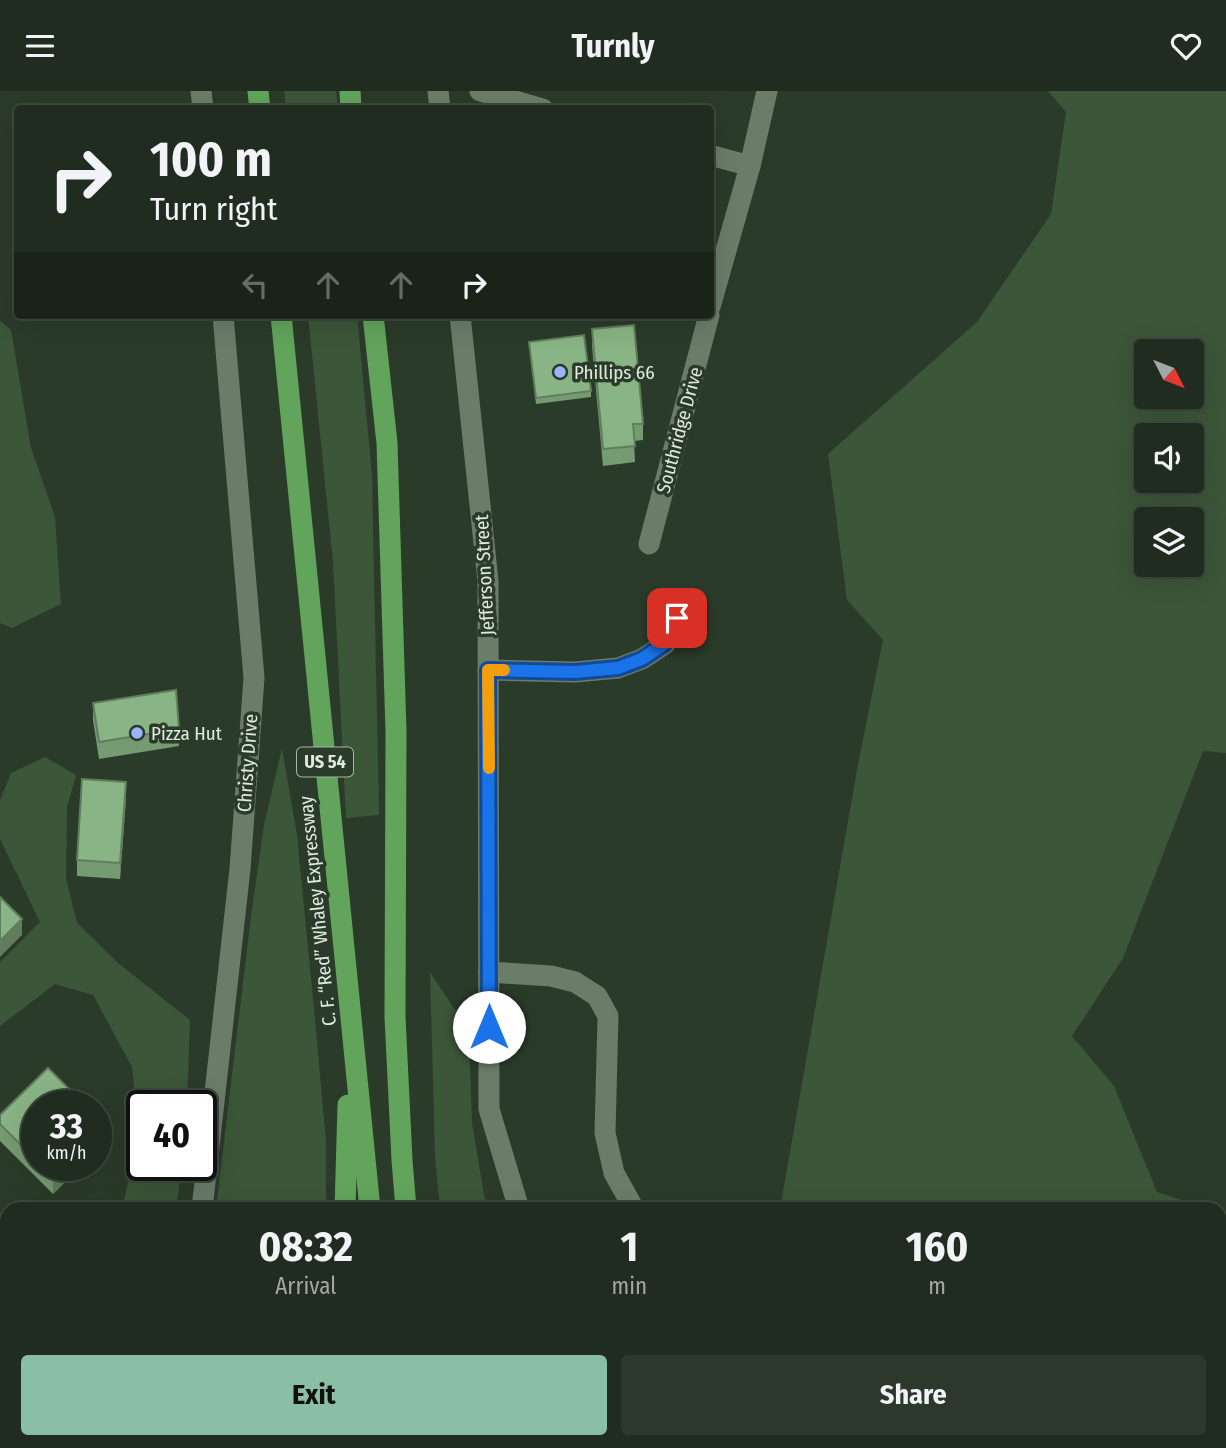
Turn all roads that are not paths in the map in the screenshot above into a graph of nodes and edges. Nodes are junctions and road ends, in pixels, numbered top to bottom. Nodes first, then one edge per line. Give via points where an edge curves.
1 (480, 91) edge
2 (767, 91) edge
3 (529, 105) edge
4 (714, 156) edge
5 (750, 166) junction
6 (714, 293) edge
7 (223, 319) edge
8 (281, 319) edge
9 (373, 319) edge
10 (460, 319) edge
11 (708, 319) edge
12 (649, 544) dead end
13 (677, 618) dead end
14 (488, 670) junction
15 (489, 972) junction
16 (351, 1026) junction
17 (402, 1160) junction
18 (203, 1202) edge
19 (345, 1202) edge
20 (369, 1202) edge
21 (405, 1202) edge
22 (412, 1202) edge
23 (517, 1202) edge
24 (630, 1202) edge

1 - 3 street
2 - 5 street
4 - 5 street
5 - 6 street
7 - 18 street, Christy Drive via 254,678 240,869
8 - 16 highway, C. F. “Red” Whaley Expressway / US 54
9 - 17 highway via 387,443 396,731 395,1017
10 - 14 street, Jefferson Street via 488,581
11 - 12 street, Southridge Drive
13 - 14 street via 664,644 618,668
14 - 15 street, Jefferson Street
15 - 23 street, Jefferson Street via 489,1109
15 - 24 street via 551,976 575,982 597,996 608,1016 605,1133 614,1173
16 - 19 highway
16 - 20 highway, C. F. “Red” Whaley Expressway / US 54
17 - 21 highway
17 - 22 highway

